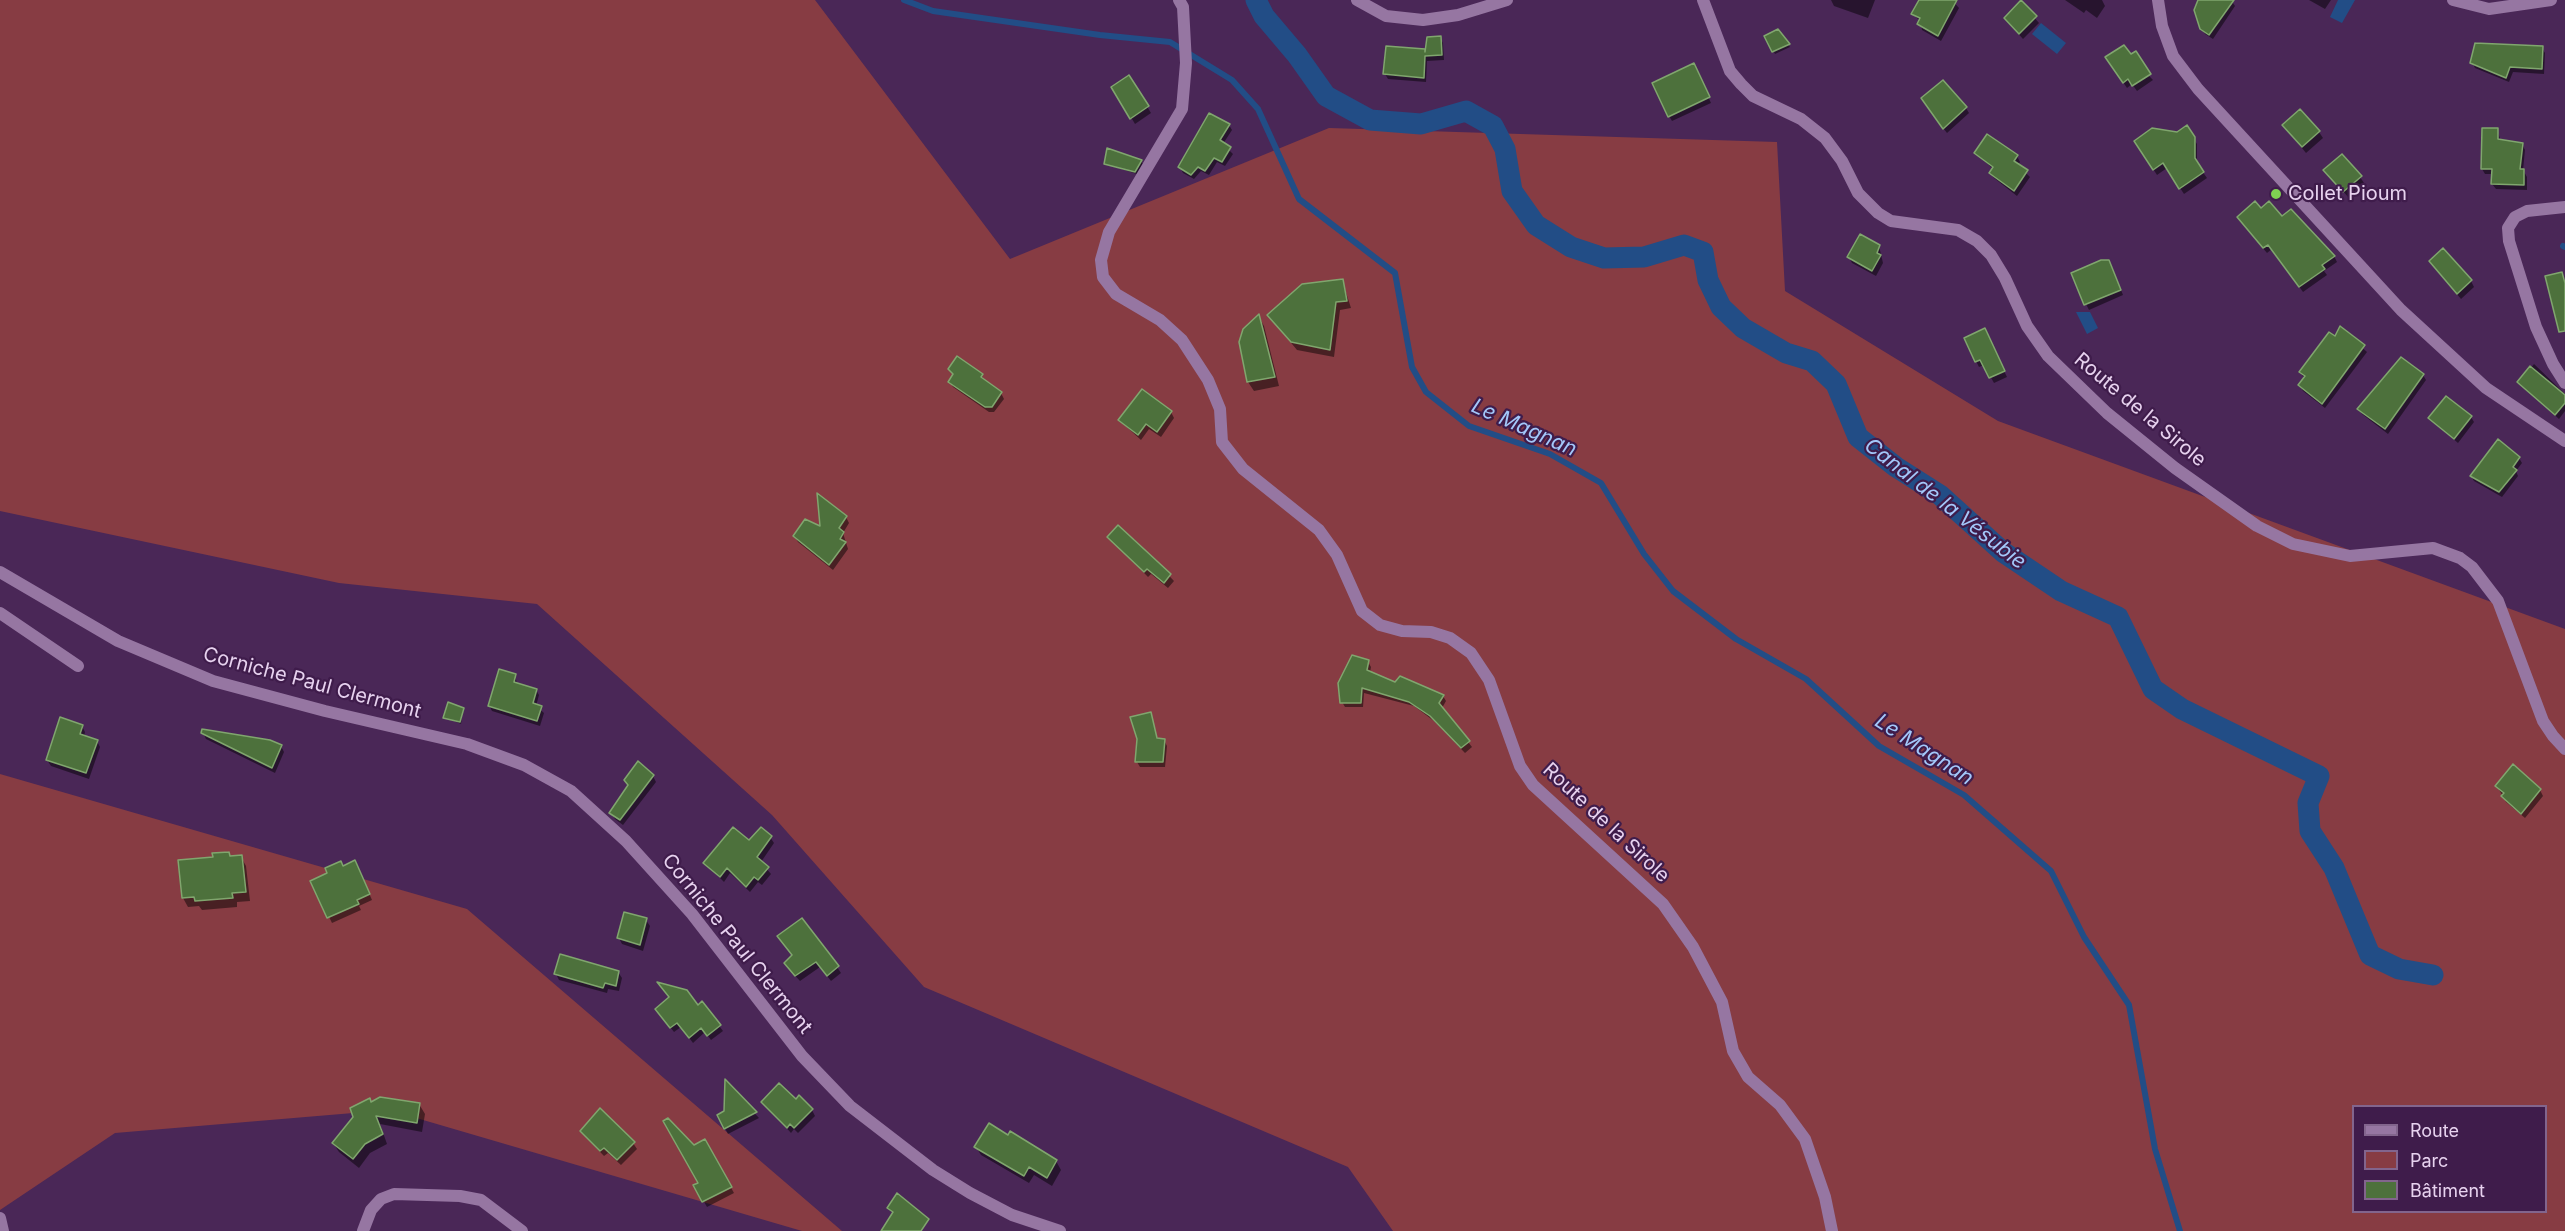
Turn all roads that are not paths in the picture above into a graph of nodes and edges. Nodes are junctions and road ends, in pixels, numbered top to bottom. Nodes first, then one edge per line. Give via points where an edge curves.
1 (1179, 0) edge
2 (1357, 0) edge
3 (1507, 0) edge
4 (1703, 0) edge
5 (2158, 0) edge
6 (2453, 0) edge
7 (2551, 0) edge
8 (2565, 207) edge
9 (2565, 383) edge
10 (2565, 441) edge
11 (0, 572) edge
12 (0, 613) edge
13 (78, 666) dead end
14 (2565, 748) edge
15 (0, 1218) edge
16 (3, 1231) edge
17 (363, 1231) edge
18 (522, 1231) edge
19 (1060, 1231) edge
20 (1832, 1231) edge

1 - 20 street, Route de la Sirole via 1183,6 1186,63 1182,109 1109,232 1101,260 1103,277 1116,294 1160,320 1182,340 1220,410 1222,442 1243,469 1319,530 1337,555 1362,611 1380,625 1431,632 1450,638 1471,653 1489,680 1520,766 1533,785 1663,904 1694,947 1722,1002 1733,1051 1748,1077 1780,1105 1805,1139
2 - 3 street via 1386,16 1423,20 1458,15
4 - 14 street, Route de la Sirole via 1726,62 1753,96 1801,119 1825,138 1858,193 1878,213 1891,221 1958,230 1977,241 1996,263 2027,326 2048,356 2107,413 2175,468 2257,526 2293,544 2350,556 2433,548 2472,567 2498,601 2543,721
5 - 10 street via 2173,56 2198,89 2401,310 2486,388
6 - 7 street via 2489,9
8 - 9 street via 2527,211 2508,228 2536,327
11 - 19 street, Corniche Paul Clermont via 118,641 213,681 467,744 524,765 571,792 626,841 692,914 802,1056 850,1106 933,1170 970,1193 1012,1215
12 - 13 street
15 - 16 street
17 - 18 street via 381,1198 394,1194 481,1200

